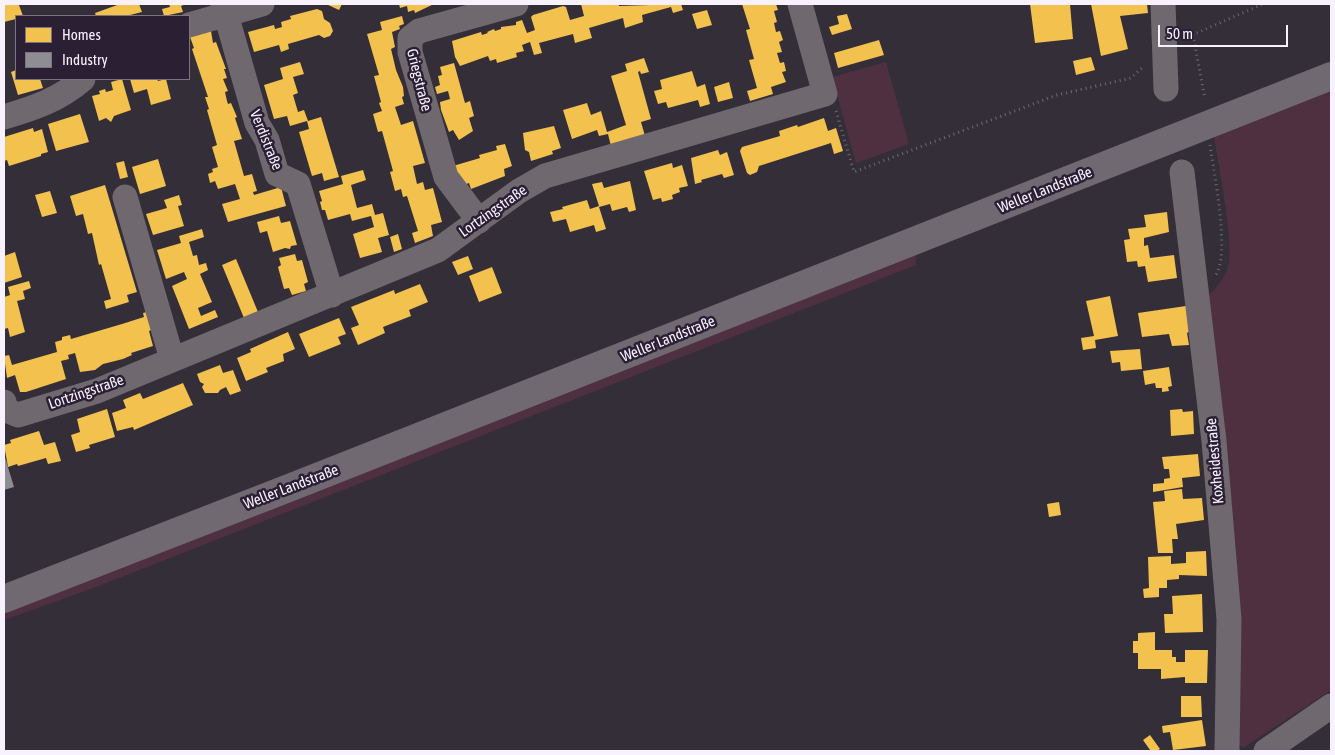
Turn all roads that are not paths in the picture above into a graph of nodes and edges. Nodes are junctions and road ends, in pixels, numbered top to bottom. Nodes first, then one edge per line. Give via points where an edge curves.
1 (262, 4) edge
2 (516, 4) edge
3 (800, 4) edge
4 (1163, 4) edge
5 (225, 9) edge
6 (190, 25) edge
7 (1331, 76) edge
8 (82, 80) edge
9 (1166, 89) dead end
10 (4, 117) edge
11 (1182, 172) dead end
12 (125, 196) dead end
13 (478, 221) junction
14 (332, 294) junction
15 (172, 359) junction
16 (4, 402) edge
17 (4, 599) edge
18 (1331, 706) edge
19 (1227, 751) edge
20 (1266, 751) edge

1 - 5 street
2 - 13 street, Griegstraße via 419,31 410,38 410,52 446,176
3 - 13 street, Lortzingstraße via 825,94 545,176
4 - 9 street
5 - 6 street
5 - 14 street, Verdistraße via 257,123 267,140 278,174 298,184
7 - 17 main road, Weller Landstraße
8 - 10 street via 58,98
11 - 19 street, Koxheidestraße via 1214,442 1229,619
12 - 15 street
13 - 14 street, Lortzingstraße via 438,250
14 - 15 street, Lortzingstraße
15 - 16 street, Lortzingstraße via 96,391 18,414 6,410
18 - 20 street

